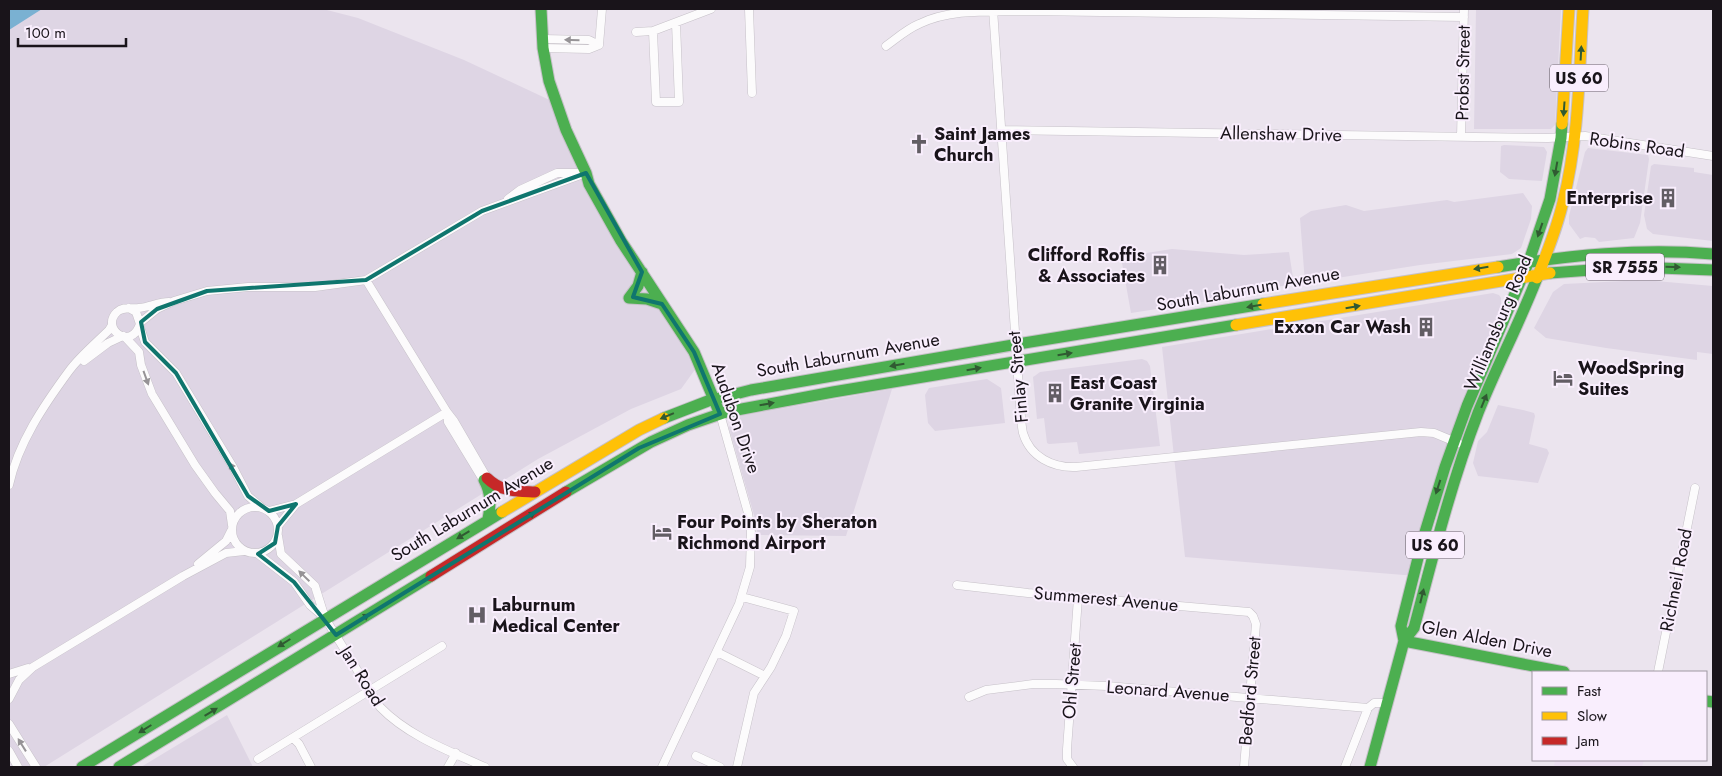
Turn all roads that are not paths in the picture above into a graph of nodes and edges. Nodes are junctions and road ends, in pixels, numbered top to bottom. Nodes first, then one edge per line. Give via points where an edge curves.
1 (541, 9) edge
2 (602, 9) edge
3 (711, 9) edge
4 (749, 9) edge
5 (1569, 9) edge
6 (1583, 9) edge
7 (993, 10) edge
8 (1464, 13) edge
9 (676, 23) junction
10 (653, 31) junction
11 (636, 32) dead end
12 (543, 44) junction
13 (886, 46) dead end
14 (752, 93) dead end
15 (1001, 130) junction
16 (1575, 136) junction
17 (1461, 137) junction
18 (1561, 138) junction
19 (1713, 156) edge
20 (586, 173) junction
21 (1713, 254) edge
22 (1544, 259) junction
23 (1529, 261) junction
24 (1713, 270) edge
25 (642, 272) junction
26 (1538, 275) junction
27 (1522, 278) junction
28 (366, 280) junction
29 (174, 301) junction
30 (662, 304) junction
31 (129, 308) junction
32 (140, 324) junction
33 (112, 325) junction
34 (124, 337) junction
35 (1015, 345) junction
36 (1016, 361) junction
37 (64, 379) junction
38 (713, 399) junction
39 (447, 412) junction
40 (720, 414) junction
41 (1454, 441) junction
42 (1466, 447) junction
43 (485, 479) junction
44 (9, 485) edge
45 (1695, 488) dead end
46 (535, 492) junction
47 (296, 504) junction
48 (265, 509) junction
49 (488, 519) junction
50 (278, 526) junction
51 (232, 528) junction
52 (278, 536) junction
53 (244, 551) junction
54 (258, 554) junction
55 (182, 576) junction
56 (956, 585) dead end
57 (742, 597) junction
58 (1078, 598) junction
59 (1253, 616) joint
60 (325, 618) junction
61 (336, 635) junction
62 (1404, 641) junction
63 (442, 646) dead end
64 (717, 652) junction
65 (33, 667) junction
66 (1559, 671) edge
67 (1658, 671) edge
68 (9, 674) edge
69 (765, 676) junction
70 (1072, 685) junction
71 (370, 690) junction
72 (1250, 697) junction
73 (969, 698) dead end
74 (9, 699) edge
75 (1387, 703) junction
76 (1368, 708) junction
77 (9, 724) edge
78 (294, 738) junction
79 (9, 751) edge
80 (456, 754) junction
81 (696, 756) dead end
82 (258, 759) dead end
83 (1072, 766) edge
84 (18, 767) edge
85 (36, 767) edge
86 (82, 767) edge
87 (119, 767) edge
88 (311, 767) edge
89 (448, 767) edge
90 (485, 767) edge
91 (662, 767) edge
92 (720, 767) edge
93 (737, 767) edge
94 (1244, 767) edge
95 (1344, 767) edge
96 (1370, 767) edge

1 - 12 main road, Audubon Drive
2 - 12 street via 600,45 589,49
3 - 9 street
4 - 14 street
5 -> 18 main road, Williamsburg Road / US 60
16 -> 6 main road, Williamsburg Road / US 60
7 - 8 street
7 - 13 street via 942,15 917,25
7 - 15 street, Finlay Street
8 - 17 street, Probst Street
9 - 10 street
9 - 10 street via 679,102 656,102
10 - 11 street
12 - 20 main road, Audubon Drive via 556,103
15 - 17 street, Allenshaw Drive
15 - 35 street, Finlay Street
16 - 18 street, Robins Road
16 - 19 street, Robins Road
16 - 22 main road, Williamsburg Road / US 60 via 1562,205
17 - 18 street, Allenshaw Drive
18 -> 23 main road, Williamsburg Road / US 60 via 1550,199
20 - 25 main road, Audubon Drive via 589,184
20 - 28 street via 557,173 520,190 502,204 482,211
21 - 22 main road, South Laburnum Avenue / SR 7555 via 1606,252
22 - 23 main road, South Laburnum Avenue
22 - 26 main road, Williamsburg Road / US 60
23 - 27 main road, Williamsburg Road / US 60
23 -> 35 main road, South Laburnum Avenue
26 -> 24 main road, South Laburnum Avenue / SR 7555 via 1655,266
25 - 30 main road, Audubon Drive
25 - 30 main road via 638,286 629,298
26 - 27 main road, South Laburnum Avenue
42 -> 26 main road, Williamsburg Road / US 60
36 -> 27 main road, South Laburnum Avenue
27 - 41 main road, Williamsburg Road / US 60
28 - 29 street via 315,287 248,286 207,291
28 - 39 street
29 - 31 street
29 - 32 street via 157,309
30 - 38 main road, Audubon Drive via 694,352
31 - 32 street via 136,312
31 - 33 street via 117,312 112,318
32 - 34 street via 132,336
48 -> 32 street via 248,496 176,373 145,342
33 - 34 street
33 - 37 street
34 - 37 street via 108,343
34 -> 51 street via 139,352 152,394 195,465 230,511
35 - 36 street, Finlay Street
35 -> 38 main road, South Laburnum Avenue
40 -> 36 main road, South Laburnum Avenue
36 - 41 street, Finlay Street via 1024,436 1039,457 1056,466 1076,467 1421,432
37 - 44 street via 30,428
38 - 40 main road, Audubon Drive
38 -> 46 main road, South Laburnum Avenue via 650,423
39 - 43 street
39 - 47 street
40 - 57 street, Audubon Drive via 745,498 751,532 750,567
61 -> 40 main road, South Laburnum Avenue via 640,448 678,428
41 - 42 street, Finlay Street
41 -> 62 main road, Williamsburg Road / US 60 via 1429,517 1401,626
62 -> 42 main road, Williamsburg Road / US 60 via 1414,628
43 - 46 main road via 504,491
43 - 49 main road via 491,497
45 - 67 street, Richneil Road
46 - 49 main road, South Laburnum Avenue
47 - 48 street
47 - 50 street
48 - 50 street via 277,520
48 - 51 street via 254,506 240,512
49 -> 60 main road, South Laburnum Avenue
50 - 52 street
51 - 53 street via 233,539
51 - 55 street via 226,541
52 - 54 street via 271,548
60 -> 52 street via 315,586 281,554
53 - 54 street
53 - 55 street via 226,553
54 - 60 street via 294,582 310,605
55 - 65 street
56 - 58 street, Summerest Avenue
57 - 64 street, Audubon Drive
57 - 69 street via 794,611 786,636
58 - 59 street, Summerest Avenue via 1243,610
58 - 70 street, Ohl Street
59 - 72 street, Bedford Street via 1256,624
60 - 61 street, Jan Road
60 -> 86 main road, South Laburnum Avenue
61 - 71 street, Jan Road
87 -> 61 main road, South Laburnum Avenue
62 - 66 main road, Glen Alden Drive
62 - 75 main road, Williamsburg Road / US 60
63 - 71 street
64 - 69 street
64 - 91 street, Audubon Drive
65 - 68 street
65 - 74 street via 19,680
69 - 93 street via 754,693
70 - 72 street, Leonard Avenue
70 - 73 street, Leonard Avenue via 1033,684 986,690
70 - 83 street, Ohl Street via 1067,759
71 - 78 street
71 - 80 street, Jan Road via 380,707 398,723
72 - 76 street, Leonard Avenue
72 - 94 street, Bedford Street
75 - 76 street via 1374,703
75 - 96 main road, Williamsburg Road / US 60
76 - 95 street
85 -> 77 street
78 - 82 street
78 - 88 street
79 - 84 street
80 - 89 street
80 - 90 street, Jan Road
81 - 92 street

